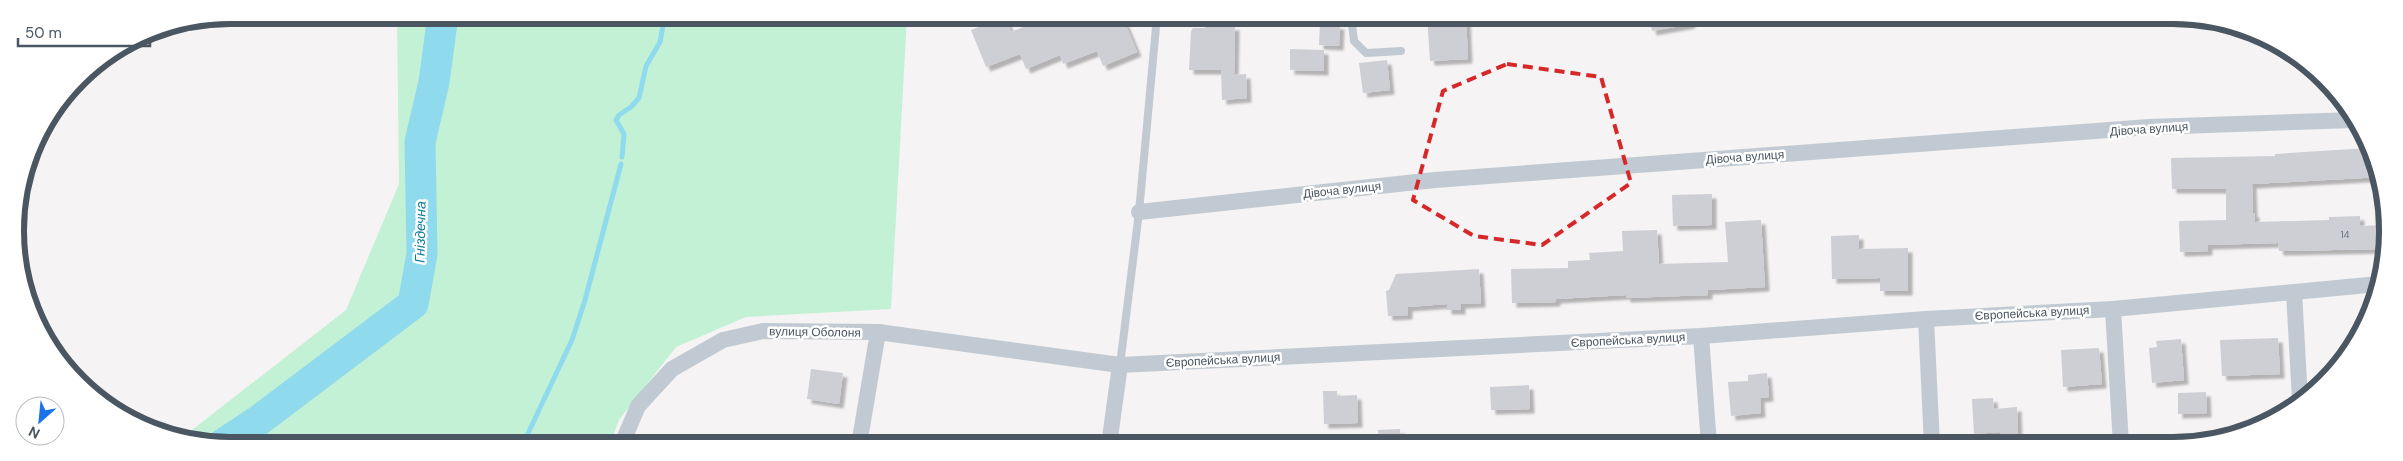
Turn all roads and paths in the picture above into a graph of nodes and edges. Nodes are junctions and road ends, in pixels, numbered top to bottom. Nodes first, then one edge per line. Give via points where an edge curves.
1 (1156, 24) edge
2 (1352, 24) edge
3 (1401, 51) dead end
4 (2347, 120) edge
5 (1139, 212) junction
6 (2372, 285) edge
7 (2294, 292) junction
8 (2113, 309) junction
9 (1926, 319) junction
10 (878, 332) junction
11 (1701, 336) junction
12 (1120, 365) junction
13 (2300, 394) edge
14 (625, 437) edge
15 (860, 437) edge
16 (1110, 437) edge
17 (1708, 437) edge
18 (1932, 437) edge
19 (2120, 437) edge

1 - 5 lane
2 - 3 lane via 1354,41 1366,53
4 - 5 street, Дівоча вулиця via 2149,128 1445,180
5 - 12 lane
6 - 7 street, Європейська вулиця
7 - 8 street, Європейська вулиця
7 - 13 street
8 - 9 street, Європейська вулиця
8 - 19 street
9 - 11 street, Європейська вулиця
9 - 18 street
10 - 12 street, Європейська вулиця
10 - 14 street, вулиця Оболоня via 763,331 723,340 672,370 638,406
10 - 15 street
11 - 12 street, Європейська вулиця
11 - 17 street
12 - 16 street

